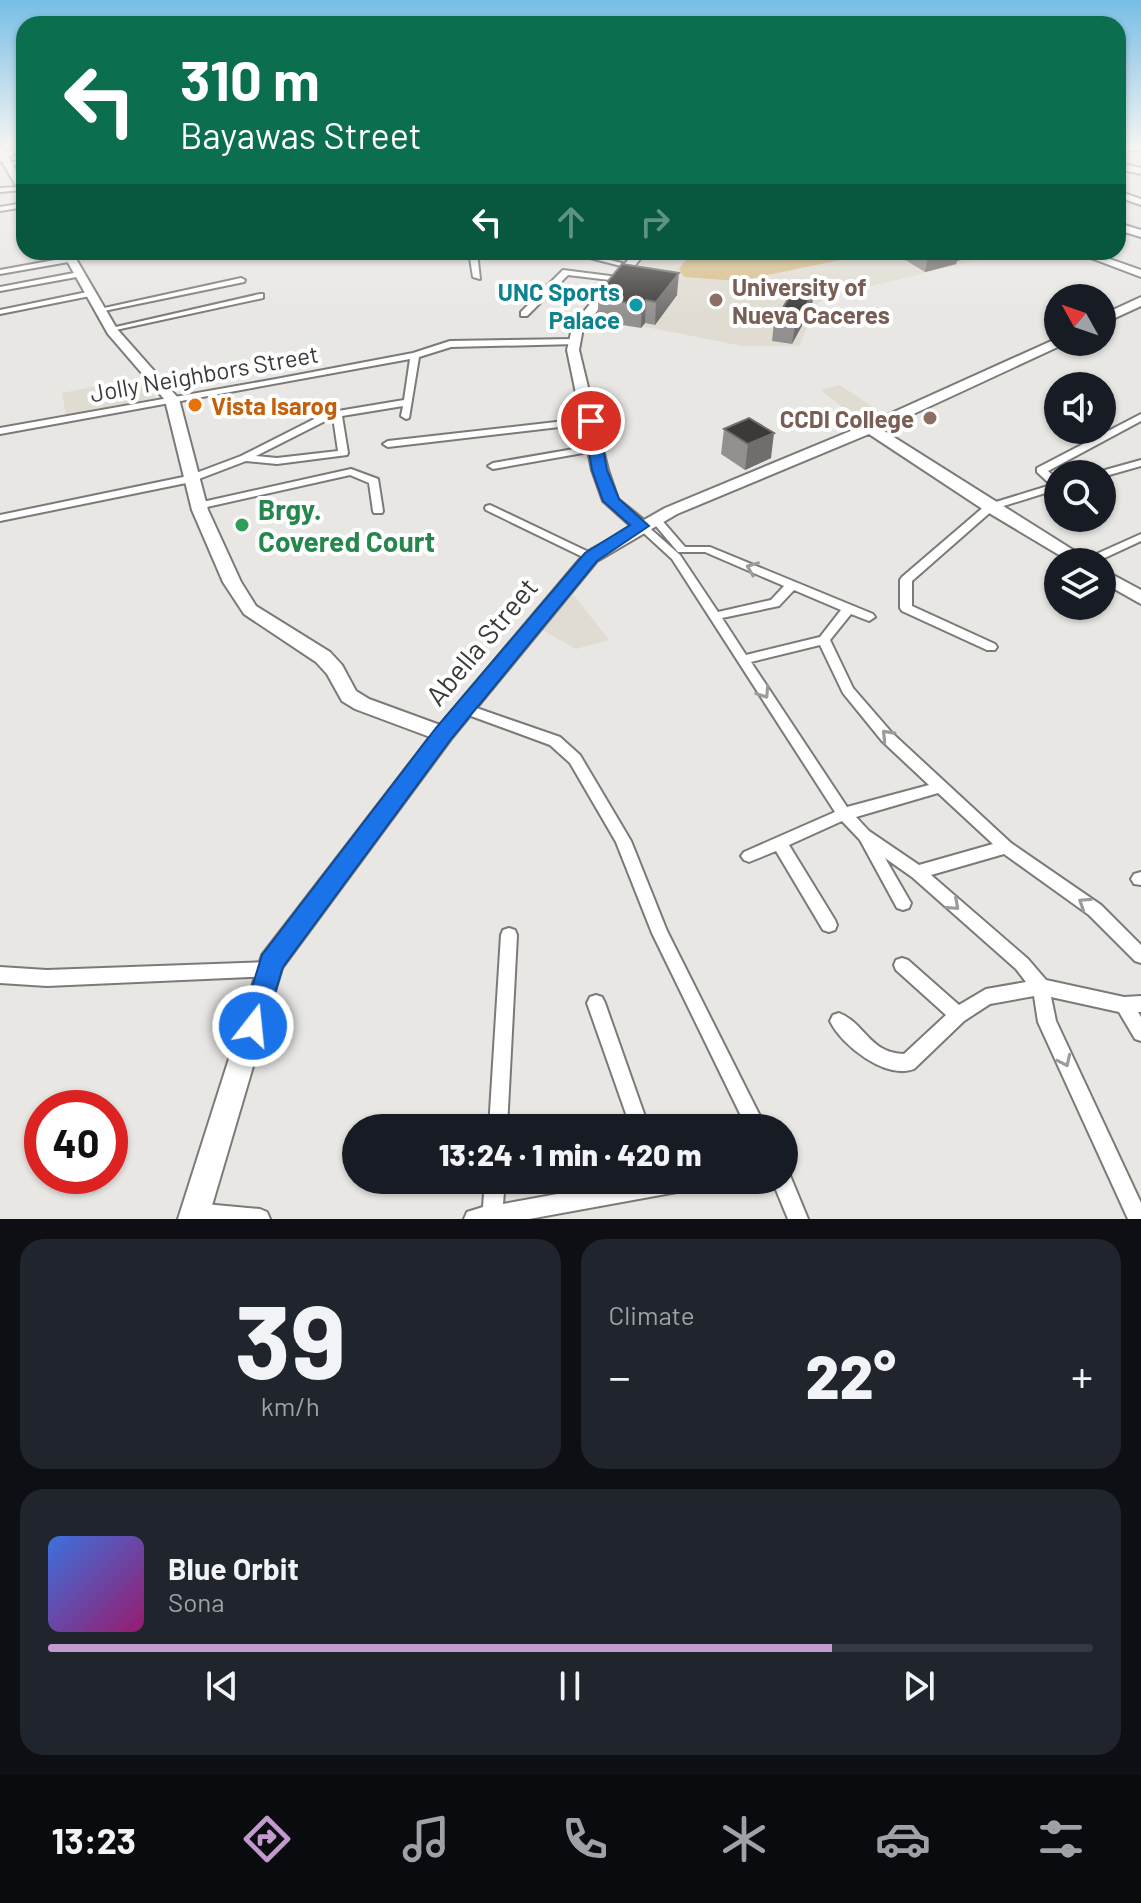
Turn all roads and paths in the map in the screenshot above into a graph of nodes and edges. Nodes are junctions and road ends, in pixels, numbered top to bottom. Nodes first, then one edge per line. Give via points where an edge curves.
1 (52, 260) edge
2 (71, 260) edge
3 (474, 260) edge
4 (604, 260) edge
5 (634, 260) edge
6 (1102, 260) edge
7 (629, 266) junction
8 (0, 272) edge
9 (79, 274) junction
10 (1141, 274) edge
11 (477, 277) dead end
12 (618, 279) junction
13 (241, 280) dead end
14 (0, 289) edge
15 (92, 293) junction
16 (260, 296) dead end
17 (1141, 301) edge
18 (99, 310) junction
19 (0, 312) edge
20 (1116, 313) edge
21 (524, 314) dead end
22 (111, 329) junction
23 (574, 342) junction
24 (1044, 348) edge
25 (415, 355) junction
26 (172, 399) junction
27 (408, 402) junction
28 (337, 414) junction
29 (406, 416) dead end
30 (1141, 417) edge
31 (591, 421) junction
32 (870, 428) junction
33 (0, 431) edge
34 (298, 431) junction
35 (388, 444) dead end
36 (597, 448) junction
37 (245, 458) junction
38 (303, 458) junction
39 (1060, 460) edge
40 (1141, 463) edge
41 (493, 466) dead end
42 (1116, 470) edge
43 (191, 479) junction
44 (1044, 490) edge
45 (198, 506) junction
46 (990, 507) junction
47 (490, 508) dead end
48 (378, 511) dead end
49 (0, 518) edge
50 (654, 528) junction
51 (1141, 537) edge
52 (1061, 548) edge
53 (1116, 548) edge
54 (591, 557) junction
55 (1116, 583) edge
56 (793, 584) junction
57 (1141, 598) edge
58 (849, 608) junction
59 (716, 616) junction
60 (869, 617) dead end
61 (824, 640) junction
62 (991, 647) dead end
63 (742, 660) junction
64 (465, 709) junction
65 (444, 734) junction
66 (941, 787) junction
67 (844, 814) junction
68 (864, 835) junction
69 (780, 844) junction
70 (1006, 847) junction
71 (749, 856) dead end
72 (917, 872) junction
73 (903, 903) dead end
74 (829, 925) dead end
75 (509, 935) dead end
76 (1141, 956) edge
77 (902, 965) dead end
78 (270, 969) junction
79 (0, 975) edge
80 (1041, 987) junction
81 (596, 1003) dead end
82 (1132, 1004) edge
83 (958, 1015) junction
84 (839, 1021) dead end
85 (1141, 1033) edge
86 (499, 1114) edge
87 (635, 1114) edge
88 (750, 1114) edge
89 (491, 1194) edge
90 (600, 1194) edge
91 (788, 1194) edge
92 (194, 1216) edge
93 (483, 1218) edge
94 (260, 1219) edge
95 (798, 1219) edge
96 (1138, 1219) edge

1 - 8 street
2 - 9 street
3 - 11 street
4 - 7 street
5 - 7 street
6 - 10 street
7 - 12 street
9 - 14 street
9 - 15 street
12 - 21 street via 566,272
12 - 23 street via 577,327
13 - 18 street
15 - 18 street
15 - 19 street
16 - 22 street
17 - 20 street
18 - 22 street
22 - 26 street
23 - 25 street, Jolly Neighbors Street via 450,344
23 - 31 street
24 - 32 street, Abella Street
25 - 26 street, Jolly Neighbors Street
25 - 27 street
26 - 33 street, Jolly Neighbors Street
26 - 43 street
27 - 28 street
27 - 29 street
28 - 34 street
28 - 38 street via 343,453
30 - 39 street
31 - 35 street
31 - 36 street
32 - 46 street
32 - 50 street, Abella Street
34 - 37 street
34 - 38 street
36 - 41 street
36 - 50 street via 611,501
37 - 38 street
37 - 43 street
40 - 42 street
43 - 45 street
43 - 49 street
44 - 46 street
45 - 48 street via 351,472 374,481
45 - 65 street via 250,610 323,657 349,696
46 - 52 street
46 - 62 street via 906,580 906,608
47 - 54 street
50 - 54 street, Abella Street
56 -> 50 street via 706,549 682,550
50 - 59 street
51 - 53 street
54 - 64 street, Abella Street
55 - 57 street
56 - 58 street
56 - 59 street via 775,603
58 - 60 street
58 - 61 street
59 - 63 street
61 - 63 street
66 -> 61 street via 887,737 848,690
63 -> 67 street
64 - 65 street, Abella Street
64 - 88 street via 555,741 575,759 623,841 660,933
65 - 78 street, Abella Street
66 - 67 street
66 - 70 street
67 - 68 street
67 - 69 street
68 - 72 street
68 - 73 street
69 - 71 street
69 - 74 street
70 - 72 street
76 -> 70 street via 1095,910
72 -> 80 street
75 - 86 street
77 - 83 street
78 - 79 street via 47,978
78 - 92 street, Abella Street
80 - 82 street
80 - 83 street via 986,997
80 -> 96 street via 1047,1022
81 - 87 street
82 - 85 street
83 - 84 street via 908,1063 890,1064
89 - 93 street
90 - 93 street
91 - 95 street
92 - 94 street

